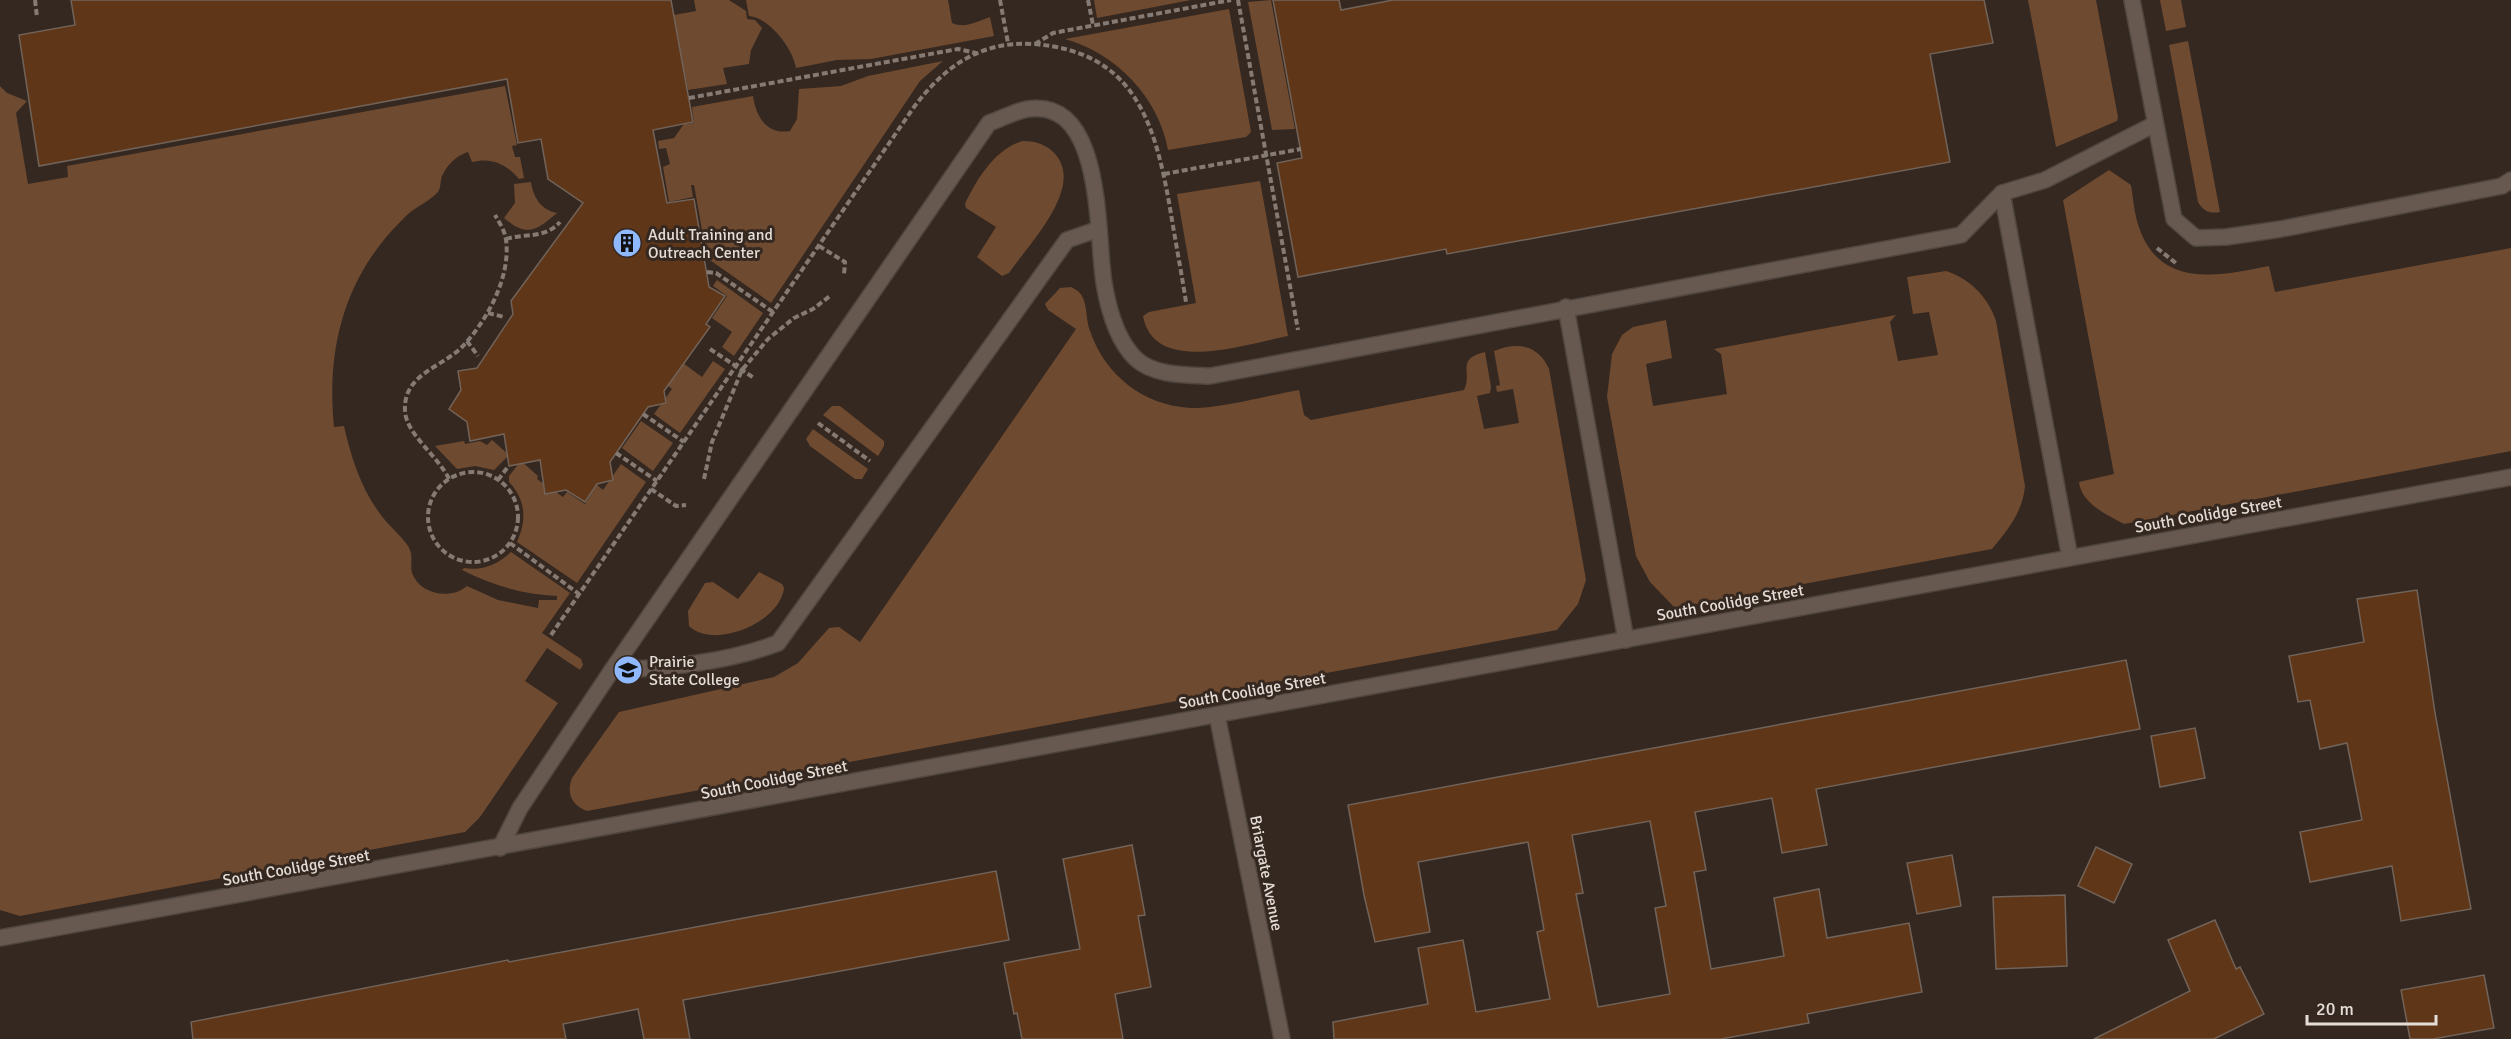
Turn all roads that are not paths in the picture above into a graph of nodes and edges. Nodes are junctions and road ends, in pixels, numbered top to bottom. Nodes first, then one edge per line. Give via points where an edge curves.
1 (2132, 0) edge
2 (2155, 124) junction
3 (2511, 180) edge
4 (2002, 193) junction
5 (1099, 229) junction
6 (1566, 307) junction
7 (2510, 480) edge
8 (2070, 558) junction
9 (1626, 640) junction
10 (612, 670) junction
11 (1217, 715) junction
12 (500, 848) junction
13 (0, 938) edge
14 (1282, 1039) edge

1 - 2 street
2 - 3 street via 2174,219 2196,238 2226,237 2327,220 2502,186
2 - 4 street via 2045,180
4 - 6 street via 1961,235
4 - 8 street
5 - 6 street via 1104,283 1116,326 1136,359 1169,375 1210,376
5 - 10 street via 1067,240 778,643 751,653 660,668
5 - 10 street via 1092,166 1077,130 1054,112 1028,109 989,123
6 - 9 street
7 - 8 street, South Coolidge Street
8 - 9 street, South Coolidge Street
9 - 11 street, South Coolidge Street
10 - 12 street via 520,808
11 - 12 street, South Coolidge Street
11 - 14 street, Briargate Avenue
12 - 13 street, South Coolidge Street

